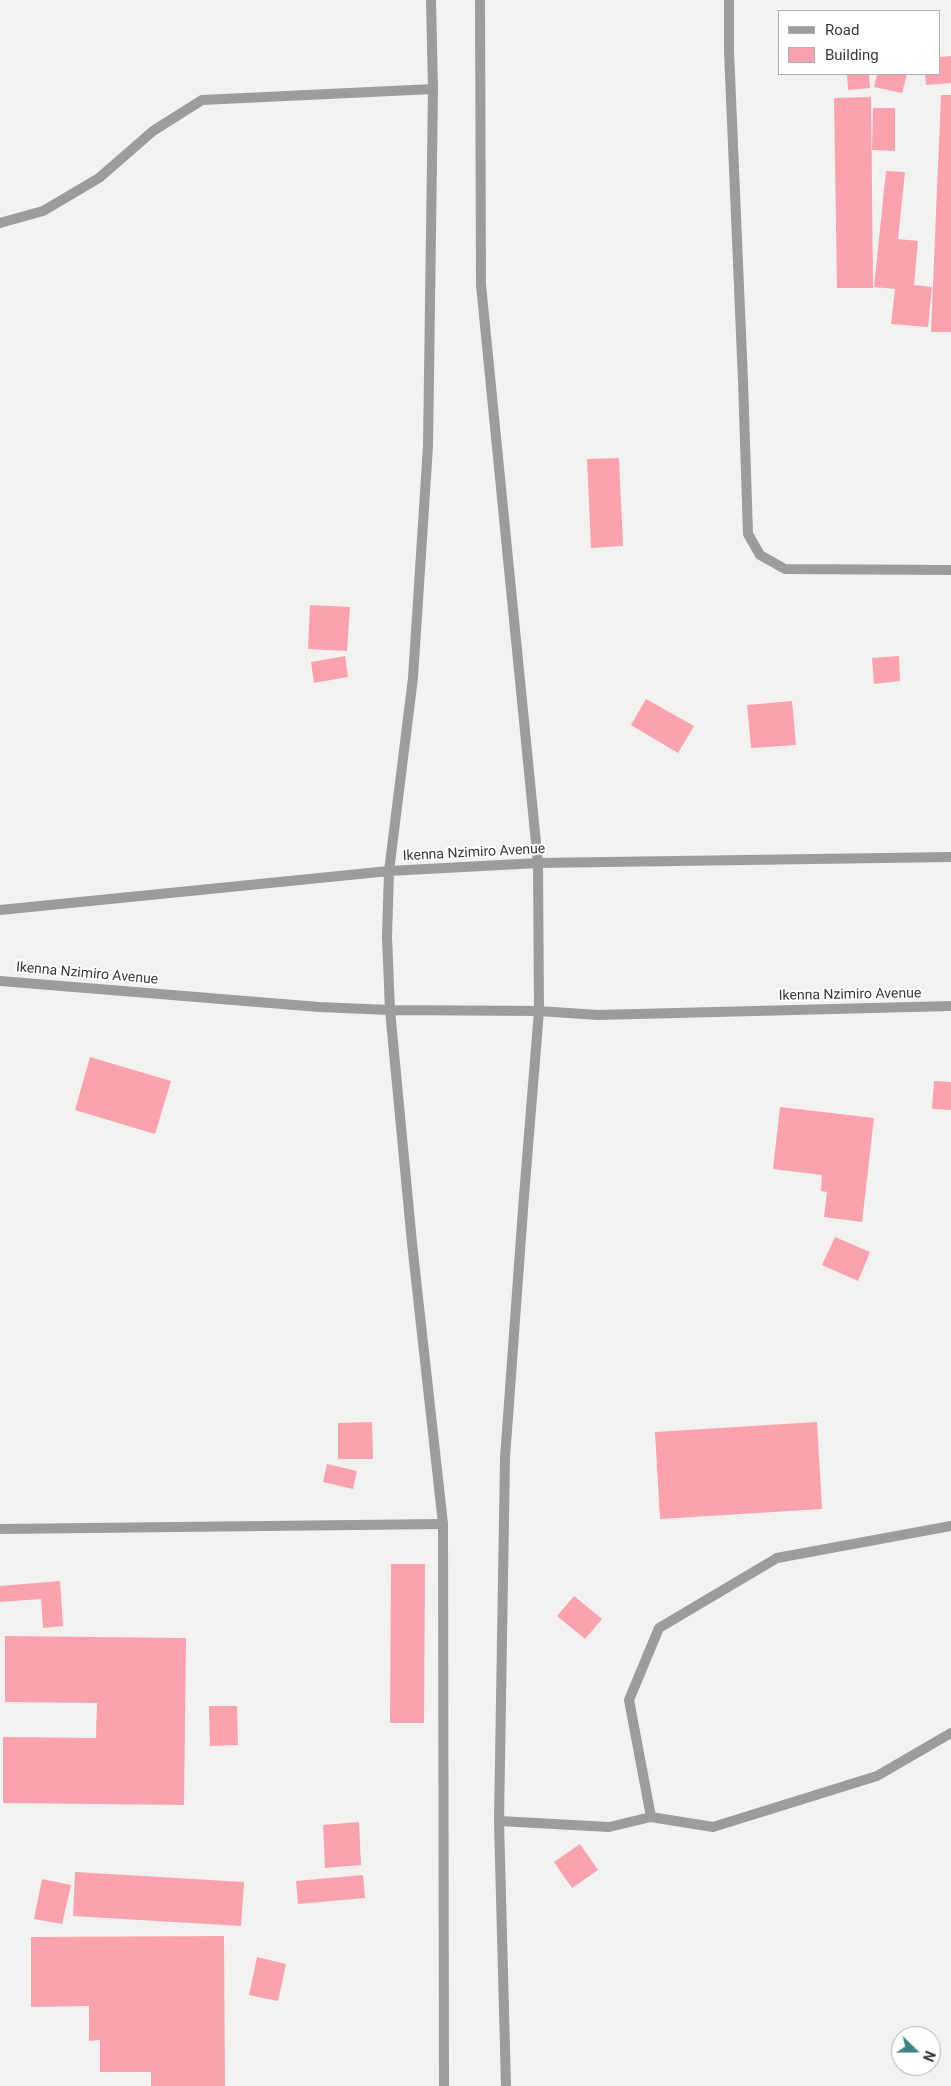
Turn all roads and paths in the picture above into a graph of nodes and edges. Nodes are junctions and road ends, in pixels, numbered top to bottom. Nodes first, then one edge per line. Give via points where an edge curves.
1 (432, 0) edge
2 (480, 0) edge
3 (729, 0) edge
4 (433, 89) junction
5 (0, 223) edge
6 (951, 570) edge
7 (951, 857) edge
8 (538, 863) junction
9 (389, 871) junction
10 (0, 910) edge
11 (0, 981) edge
12 (951, 1006) edge
13 (390, 1010) junction
14 (539, 1010) junction
15 (442, 1524) junction
16 (951, 1526) edge
17 (0, 1529) edge
18 (951, 1733) edge
19 (651, 1817) junction
20 (499, 1821) junction
21 (444, 2086) edge
22 (506, 2086) edge

1 - 4 street
2 - 8 street via 481,284
3 - 6 street via 748,534 760,555 786,569
4 - 5 street via 202,100 153,131 91,183 43,211
4 - 9 street via 428,446 413,678
7 - 8 street, Ikenna Nzimiro Avenue
8 - 9 street, Ikenna Nzimiro Avenue
8 - 14 street
9 - 10 street, Ikenna Nzimiro Avenue
9 - 13 street
11 - 13 street, Ikenna Nzimiro Avenue
12 - 14 street, Ikenna Nzimiro Avenue via 598,1015
13 - 14 street, Ikenna Nzimiro Avenue
13 - 15 street
14 - 20 street via 506,1458
15 - 17 street
15 - 21 street
16 - 19 street via 777,1558 659,1628 630,1700
18 - 19 street via 877,1776 713,1827
19 - 20 street via 609,1827
20 - 22 street

